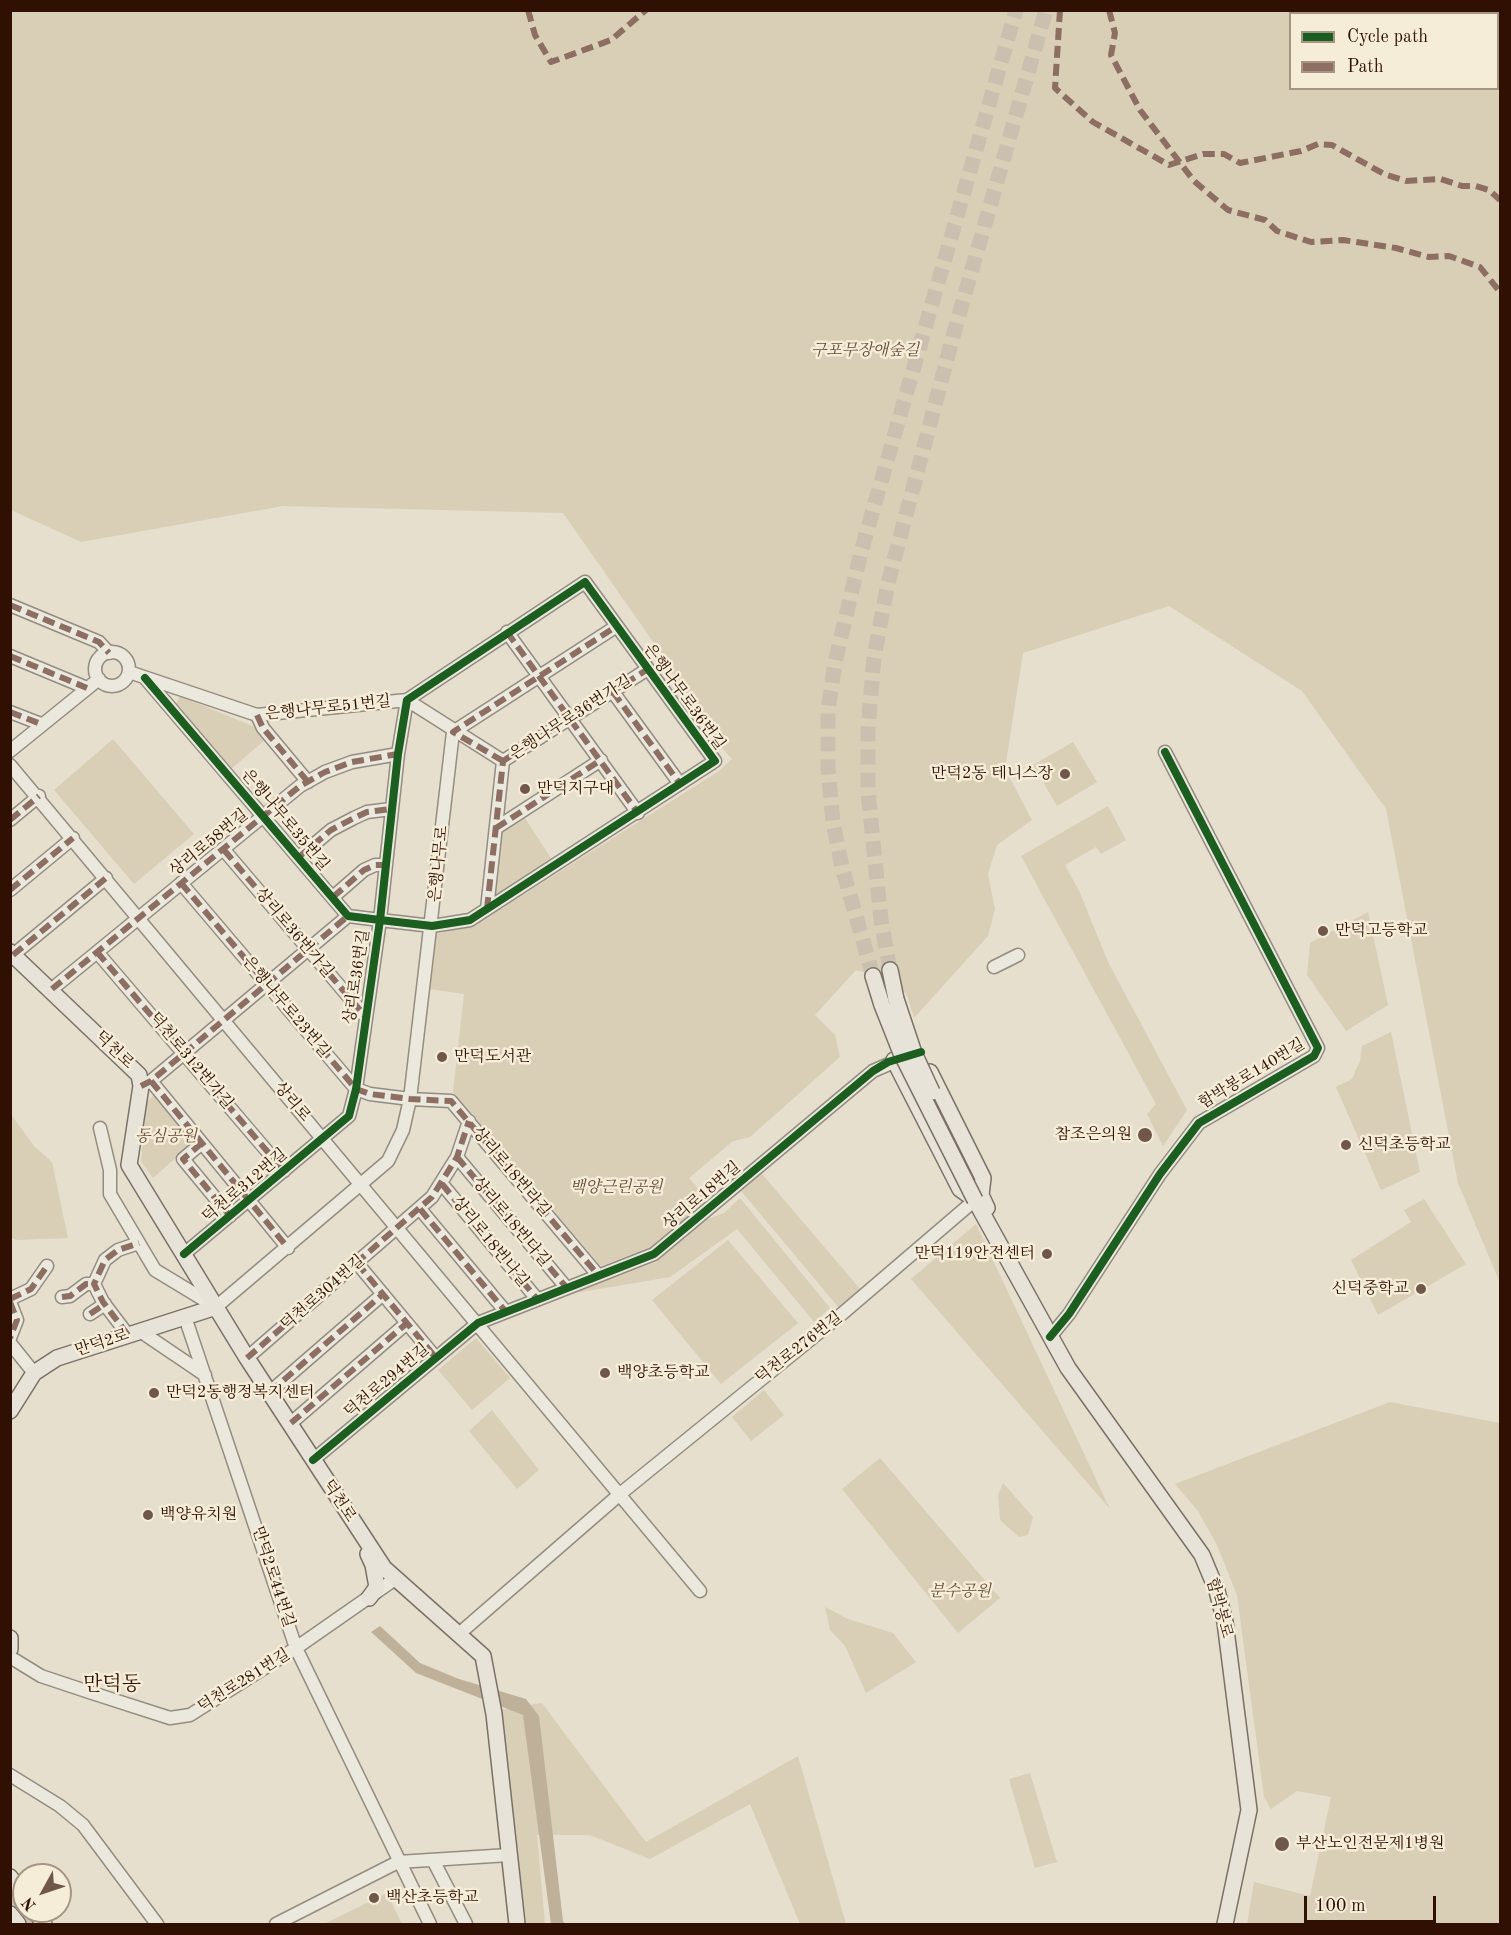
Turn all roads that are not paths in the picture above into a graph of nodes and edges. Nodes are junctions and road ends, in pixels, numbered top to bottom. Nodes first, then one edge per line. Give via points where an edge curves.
1 (10, 605) edge
2 (617, 626) junction
3 (507, 632) junction
4 (109, 653) junction
5 (10, 656) edge
6 (648, 669) junction
7 (129, 672) junction
8 (539, 676) junction
9 (145, 678) junction
10 (99, 679) junction
11 (87, 688) junction
12 (613, 692) junction
13 (407, 700) junction
14 (10, 712) edge
15 (257, 715) junction
16 (570, 718) junction
17 (41, 724) junction
18 (453, 732) junction
19 (10, 751) edge
20 (1165, 752) dead end
21 (398, 754) junction
22 (601, 760) junction
23 (503, 761) junction
24 (10, 765) edge
25 (308, 782) junction
26 (680, 784) junction
27 (39, 796) junction
28 (391, 809) junction
29 (638, 813) junction
30 (264, 816) junction
31 (10, 820) edge
32 (496, 828) junction
33 (73, 838) junction
34 (224, 850) junction
35 (299, 857) junction
36 (385, 865) junction
37 (106, 878) junction
38 (182, 883) junction
39 (10, 890) edge
40 (333, 897) junction
41 (487, 909) junction
42 (348, 916) junction
43 (138, 918) junction
44 (380, 920) junction
45 (432, 926) junction
46 (308, 951) junction
47 (98, 952) junction
48 (12, 953) edge
49 (1018, 955) dead end
50 (994, 967) dead end
51 (890, 970) tunnel mouth
52 (873, 976) tunnel mouth
53 (267, 985) junction
54 (52, 989) junction
55 (889, 1002) junction
56 (364, 1016) junction
57 (223, 1021) junction
58 (921, 1052) joint
59 (184, 1053) junction
60 (894, 1060) junction
61 (146, 1083) junction
62 (356, 1089) junction
63 (410, 1099) junction
64 (469, 1121) junction
65 (100, 1128) dead end
66 (323, 1139) junction
67 (202, 1143) junction
68 (457, 1157) junction
69 (284, 1171) junction
70 (442, 1184) junction
71 (362, 1185) junction
72 (978, 1197) junction
73 (249, 1200) junction
74 (420, 1209) junction
75 (230, 1216) junction
76 (398, 1228) junction
77 (139, 1243) junction
78 (288, 1248) junction
79 (184, 1254) junction
80 (357, 1263) junction
81 (47, 1266) dead end
82 (598, 1275) junction
83 (94, 1284) junction
84 (566, 1287) junction
85 (383, 1294) junction
86 (62, 1297) dead end
87 (537, 1299) junction
88 (10, 1301) edge
89 (105, 1304) junction
90 (216, 1307) junction
91 (506, 1312) junction
92 (90, 1314) dead end
93 (185, 1317) junction
94 (406, 1323) junction
95 (478, 1323) junction
96 (134, 1333) junction
97 (1050, 1337) junction
98 (10, 1338) edge
99 (10, 1344) edge
100 (247, 1358) junction
101 (436, 1358) junction
102 (34, 1372) junction
103 (205, 1375) junction
104 (270, 1392) junction
105 (12, 1404) edge
106 (291, 1423) junction
107 (313, 1460) junction
108 (620, 1494) junction
109 (354, 1524) junction
110 (395, 1580) junction
111 (700, 1591) dead end
112 (369, 1598) junction
113 (460, 1633) junction
114 (10, 1638) edge
115 (10, 1648) edge
116 (296, 1648) junction
117 (10, 1657) edge
118 (10, 1777) edge
119 (508, 1855) junction
120 (433, 1860) junction
121 (398, 1862) junction
122 (10, 1914) edge
123 (18, 1924) edge
124 (157, 1924) edge
125 (276, 1924) edge
126 (430, 1924) edge
127 (466, 1924) edge
128 (517, 1924) edge
129 (1225, 1924) edge

1 - 4 street via 99,642
2 - 3 street, 은행나무로36번길 via 585,582
2 - 6 street, 은행나무로36번길
2 - 8 street
3 - 8 street
3 - 13 street, 은행나무로36번길
4 - 7 street via 124,657
4 - 10 street via 96,663
5 - 11 street
6 - 12 street, 은행나무로36번가길
6 - 26 street, 은행나무로36번길 via 716,761
7 - 9 street, 은행나무로51번길
7 - 10 street via 119,685 108,686
8 - 16 street
8 - 18 street
9 - 15 street, 은행나무로51번길
9 - 30 street, 은행나무로35번길
10 - 11 street
11 - 17 street
12 - 16 street, 은행나무로36번가길
12 - 26 street
13 - 15 street, 은행나무로51번길
13 - 18 street, 은행나무로51번길
13 - 21 street, 상리로36번길
14 - 17 street
15 - 25 street via 263,728
16 - 22 street
16 - 23 street, 은행나무로36번가길
17 - 19 street
18 - 23 street, 은행나무로51번길
18 - 45 street, 은행나무로
20 - 97 street, 함박봉로140번길 via 1318,1048 1314,1056 1198,1123
21 - 25 street, 상리로58번길 via 352,762
21 - 28 street, 상리로36번길
22 - 29 street
22 - 32 street
23 - 32 street, 은행나무로36번가길
24 - 27 street, 상리로
25 - 30 street, 상리로58번길
26 - 29 street, 은행나무로36번길
27 - 31 street
27 - 33 street, 상리로
28 - 35 street via 354,818
28 - 36 street, 상리로36번길
29 - 41 street, 은행나무로36번길
30 - 34 street, 상리로58번길
30 - 35 street, 은행나무로35번길
32 - 41 street, 은행나무로36번가길
33 - 37 street, 상리로
33 - 39 street
34 - 38 street, 상리로58번길
34 - 46 street, 상리로36번가길
35 - 40 street, 은행나무로35번길
36 - 40 street via 364,870
36 - 44 street, 상리로36번길
37 - 43 street, 상리로
37 - 48 street
38 - 43 street, 상리로58번길
38 - 53 street, 은행나무로23번길
40 - 42 street, 은행나무로35번길
41 - 45 street, 은행나무로36번길 via 458,924
42 - 44 street
42 - 46 street
43 - 47 street, 상리로58번길
43 - 57 street, 상리로
44 - 45 street
44 - 56 street, 상리로36번길
45 - 63 street, 은행나무로
46 - 53 street
46 - 56 street, 상리로36번가길
47 - 54 street, 상리로58번길
47 - 59 street, 덕천로312번가길
48 - 54 main road, 덕천로
49 - 50 street
51 - 55 main road
52 - 55 main road
53 - 57 street
53 - 62 street, 은행나무로23번길
54 - 61 main road, 덕천로
55 - 72 main road, bridge via 909,1069
56 - 62 street, 상리로36번길
57 - 59 street
57 - 66 street, 상리로
58 - 60 street, 상리로18번길
58 - 72 main road via 983,1178
59 - 61 street
59 - 69 street, 덕천로312번가길
60 - 72 main road via 960,1189
60 - 82 street, 상리로18번길 via 850,1089 654,1254
61 - 67 street
61 - 79 main road, 덕천로 via 129,1165
62 - 63 street
62 - 66 street, 상리로36번길 via 349,1116
63 - 64 street, 상리로18번라길 via 451,1101
63 - 71 street, 은행나무로 via 395,1150
64 - 68 street, 덕천로304번길
64 - 82 street, 상리로18번라길
65 - 77 street via 110,1170 110,1194
66 - 69 street, 덕천로312번길
66 - 71 street, 상리로
67 - 73 street
67 - 75 street, 덕천로312번길 via 183,1159
68 - 70 street, 덕천로304번길
68 - 84 street, 상리로18번다길
69 - 73 street, 덕천로312번길
70 - 74 street, 덕천로304번길
70 - 87 street, 상리로18번나길
71 - 76 street, 상리로
71 - 78 street, 은행나무로
72 - 97 main road, 함박봉로
72 - 108 street, 덕천로276번길
73 - 75 street, 덕천로312번길
73 - 78 street
74 - 76 street, 덕천로304번길
74 - 91 street
75 - 79 street, 덕천로312번길
76 - 80 street, 덕천로304번길
76 - 95 street, 상리로
77 - 83 street via 118,1250 105,1260
77 - 90 street via 155,1270
78 - 90 street, 은행나무로
79 - 90 main road, 덕천로
80 - 85 street, 덕천로294번길
80 - 100 street, 덕천로304번길
81 - 88 street via 31,1289
82 - 84 street, 상리로18번길
83 - 86 street via 86,1284
83 - 89 street
84 - 87 street, 상리로18번길
85 - 94 street, 덕천로294번길
85 - 104 street
87 - 91 street, 상리로18번길
88 - 98 street via 17,1320
89 - 92 street
89 - 96 street
90 - 93 main road, 만덕2로
90 - 100 main road, 덕천로
91 - 95 street, 상리로18번길
93 - 96 main road, 만덕2로
93 - 103 street, 만덕2로44번길
94 - 101 street, 덕천로294번길
94 - 106 street
95 - 101 street, 덕천로294번길
95 - 108 street, 상리로
96 - 102 main road, 만덕2로 via 57,1358
96 - 103 street
97 - 129 main road, 함박봉로 via 1084,1392 1202,1555 1217,1591 1225,1622 1249,1810
99 - 102 street
100 - 104 main road, 덕천로
101 - 107 street, 덕천로294번길
102 - 105 main road, 만덕2로
103 - 116 street, 만덕2로44번길
104 - 106 main road, 덕천로
106 - 107 main road, 덕천로
107 - 109 main road, 덕천로
108 - 111 street
108 - 113 street, 덕천로276번길
109 - 110 main road, 덕천로
109 - 112 main road via 374,1565 377,1587
110 - 112 street, 덕천로281번길
110 - 113 main road, 덕천로
112 - 116 street, 덕천로281번길
113 - 119 main road, 덕천로 via 483,1656 488,1678
114 - 115 main road
116 - 117 street, 덕천로281번길 via 190,1715 170,1718 41,1676
116 - 121 street, 만덕2로44번길
118 - 124 street via 24,1782 83,1825
119 - 120 street
119 - 128 main road, 덕천로
120 - 121 street
120 - 127 street
121 - 125 street
121 - 126 street, 만덕2로44번길
122 - 123 main road

